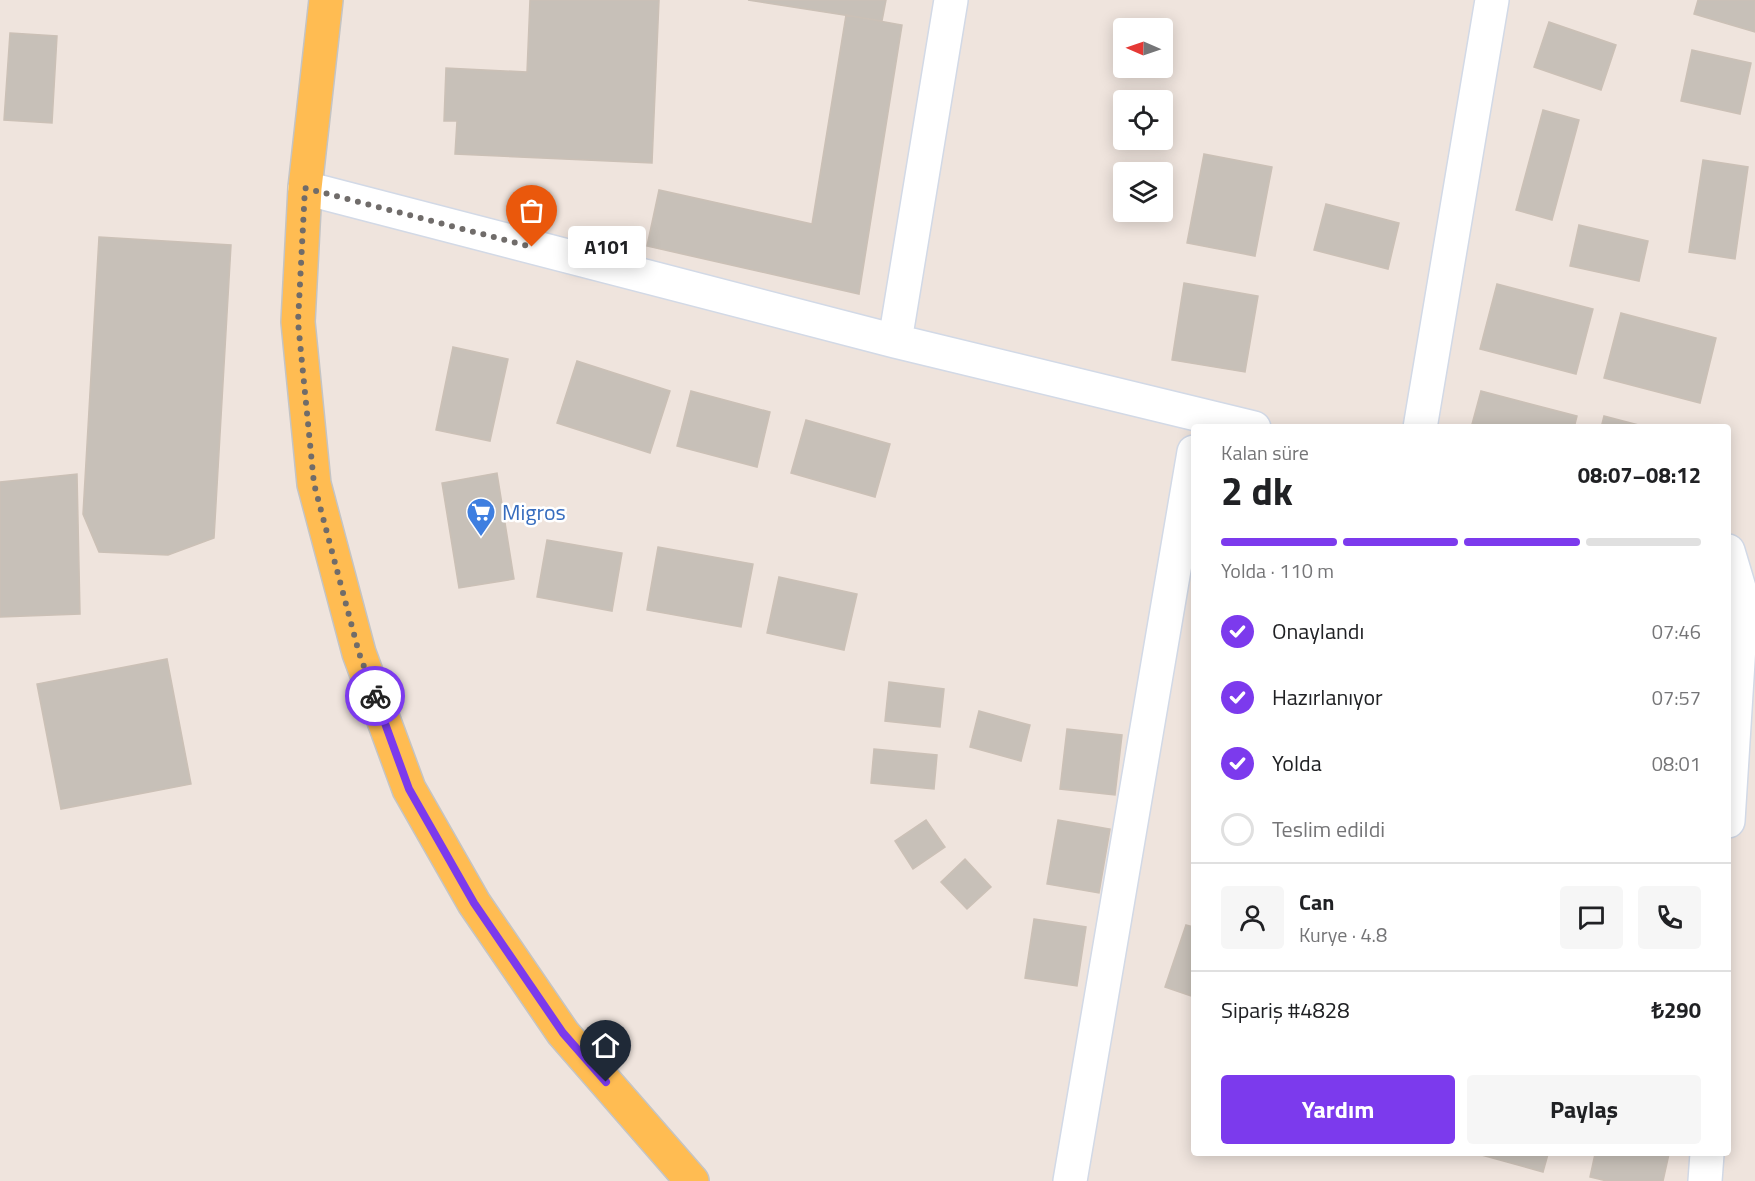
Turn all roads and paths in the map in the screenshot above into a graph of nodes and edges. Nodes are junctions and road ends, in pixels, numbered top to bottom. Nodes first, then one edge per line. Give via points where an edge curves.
1 (326, 0) edge
2 (951, 0) edge
3 (1492, 0) edge
4 (305, 188) junction
5 (895, 341) junction
6 (1199, 421) edge
7 (1223, 424) edge
8 (1421, 424) edge
9 (1191, 470) edge
10 (1755, 541) edge
11 (1731, 550) edge
12 (1731, 561) edge
13 (1731, 774) edge
14 (1707, 1156) edge
15 (692, 1181) edge
16 (1070, 1181) edge
17 (1705, 1181) edge

1 - 4 main road
2 - 5 street
3 - 8 street
4 - 5 street
4 - 15 main road via 298,322 314,484 359,653 409,789 474,903 563,1033
5 - 6 street
6 - 7 street
9 - 16 street
10 - 11 street
12 - 13 street via 1742,598
14 - 17 street

